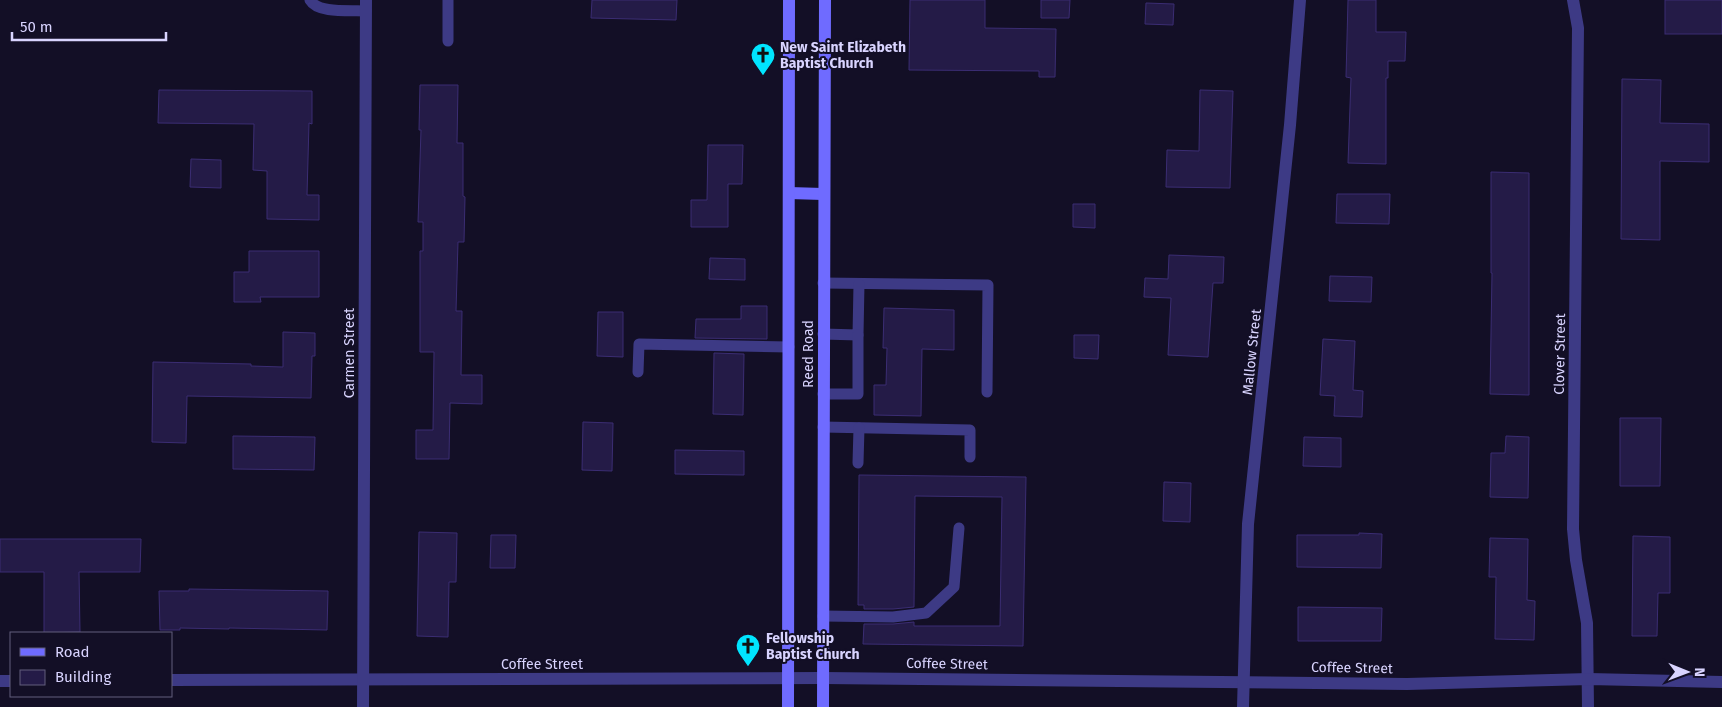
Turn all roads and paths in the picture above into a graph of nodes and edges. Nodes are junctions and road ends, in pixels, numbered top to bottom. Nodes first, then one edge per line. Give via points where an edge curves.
1 (310, 0) edge
2 (448, 0) edge
3 (789, 0) edge
4 (825, 0) edge
5 (1300, 0) edge
6 (1573, 0) edge
7 (366, 5) edge
8 (448, 41) dead end
9 (789, 193) junction
10 (823, 194) junction
11 (824, 283) junction
12 (859, 284) junction
13 (823, 334) junction
14 (858, 334) junction
15 (788, 347) junction
16 (638, 372) dead end
17 (987, 392) dead end
18 (823, 394) junction
19 (823, 427) junction
20 (859, 428) junction
21 (970, 457) dead end
22 (858, 463) dead end
23 (960, 528) dead end
24 (824, 616) junction
25 (363, 678) junction
26 (788, 678) junction
27 (823, 678) junction
28 (1588, 679) junction
29 (172, 680) edge
30 (1244, 682) junction
31 (1722, 682) edge
32 (363, 707) edge
33 (788, 707) edge
34 (823, 707) edge
35 (1243, 707) edge
36 (1588, 707) edge

1 - 7 lane via 325,10
2 - 8 lane
3 - 9 street, Reed Road
4 - 10 street, Reed Road
5 - 30 street, Mallow Street via 1248,524
6 - 28 street, Clover Street via 1578,28 1573,529 1587,623
7 - 25 street, Carmen Street
9 - 10 street
9 - 15 street, Reed Road
10 - 11 street, Reed Road
11 - 12 lane
11 - 13 street, Reed Road
12 - 14 lane
12 - 17 lane via 988,285
13 - 14 lane
13 - 18 street, Reed Road
14 - 18 lane via 858,394
15 - 16 lane via 640,344
15 - 26 street, Reed Road
18 - 19 street, Reed Road
19 - 20 lane
19 - 24 street, Reed Road
20 - 21 lane via 970,430
20 - 22 lane
23 - 24 lane via 954,587 926,613 893,617
24 - 27 street, Reed Road
25 - 26 street, Coffee Street
25 - 29 street, Coffee Street
25 - 32 street, Carmen Street
26 - 27 street, Coffee Street
26 - 33 street, Reed Road
27 - 30 street, Coffee Street
27 - 34 street, Reed Road
28 - 30 street, Coffee Street via 1406,684
28 - 31 street, Coffee Street
28 - 36 street, Clover Street
30 - 35 street, Mallow Street

